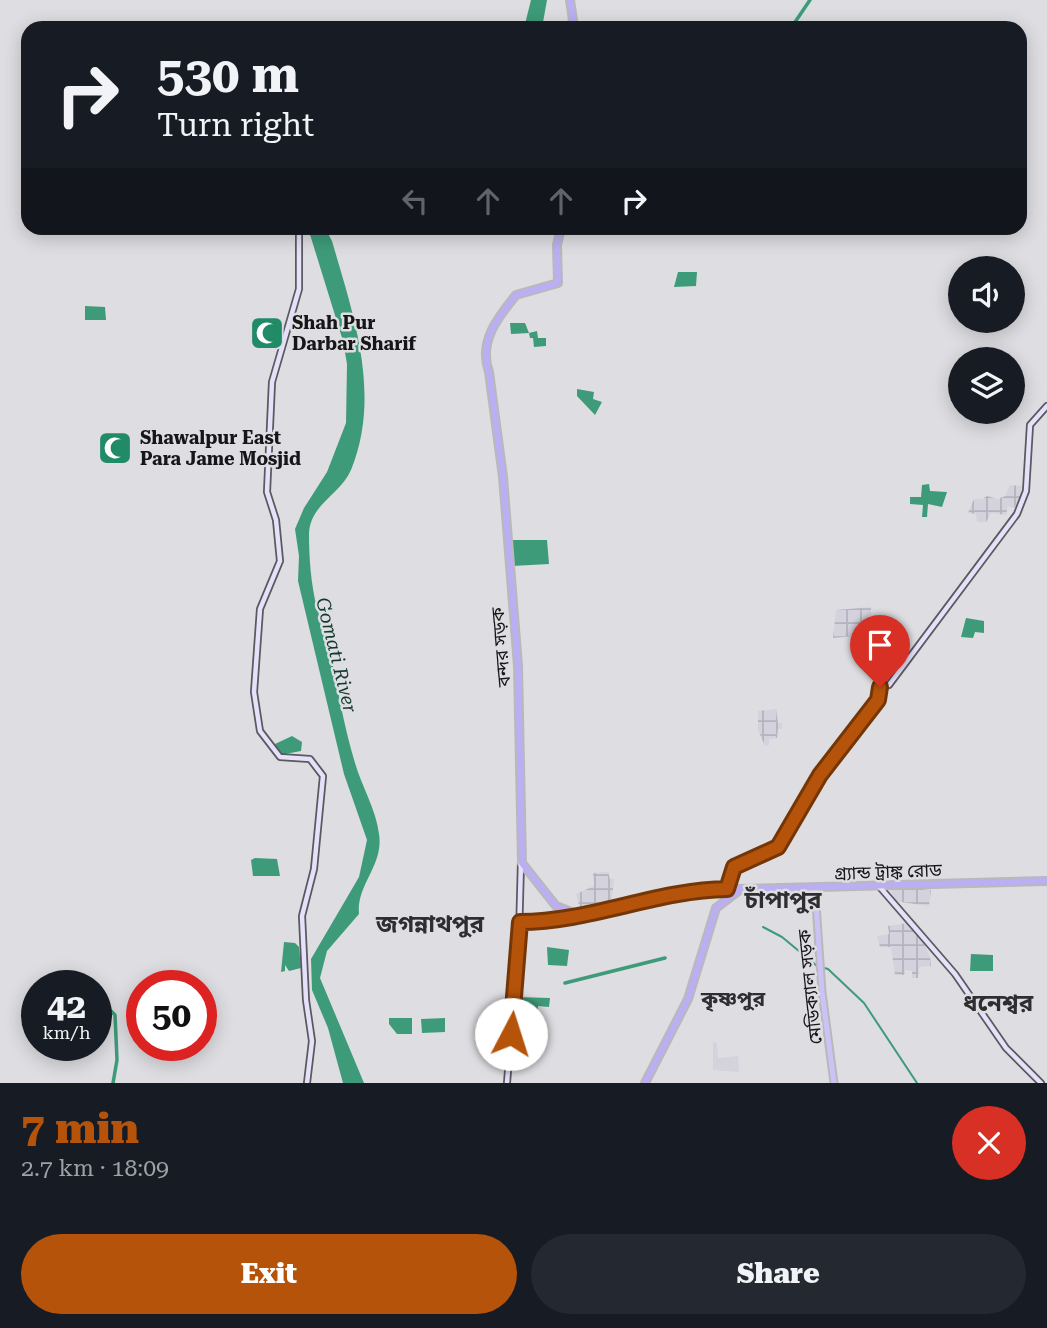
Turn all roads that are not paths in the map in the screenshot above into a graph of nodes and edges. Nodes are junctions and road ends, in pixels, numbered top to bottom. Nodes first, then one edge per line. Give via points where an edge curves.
1 (569, 0) edge
2 (571, 21) edge
3 (299, 235) edge
4 (559, 235) edge
5 (1047, 406) edge
6 (521, 862) junction
7 (1047, 881) edge
8 (877, 884) junction
9 (723, 889) junction
10 (741, 889) junction
11 (815, 889) junction
12 (716, 908) junction
13 (576, 915) junction
14 (520, 922) junction
15 (307, 1083) edge
16 (507, 1083) edge
17 (645, 1083) edge
18 (834, 1083) edge
19 (1041, 1083) edge

1 - 2 highway
3 - 15 main road via 299,289 272,382 267,492 276,520 280,561 260,609 254,692 260,731 279,756 310,759 323,776 314,869 302,916 312,1041
4 - 6 highway, বন্দর সড়ক via 558,283 516,295 493,330 483,356 503,477 518,666
5 - 9 main road via 1030,425 1026,492 1017,514 889,685 879,687 878,700 820,775 778,847 734,867
6 - 13 highway via 556,906
6 - 14 main road
7 - 8 highway, গ্র্যান্ড ট্রাঙ্ক রোড
8 - 11 highway, গ্র্যান্ড ট্রাঙ্ক রোড
8 - 19 main road via 955,974 1006,1048
9 - 10 highway
9 - 12 highway
9 - 13 highway
10 - 11 highway, গ্র্যান্ড ট্রাঙ্ক রোড
10 - 12 highway
11 - 18 main road, মেডিক্যাল সড়ক
12 - 17 highway via 688,999
13 - 14 main road
14 - 16 main road

